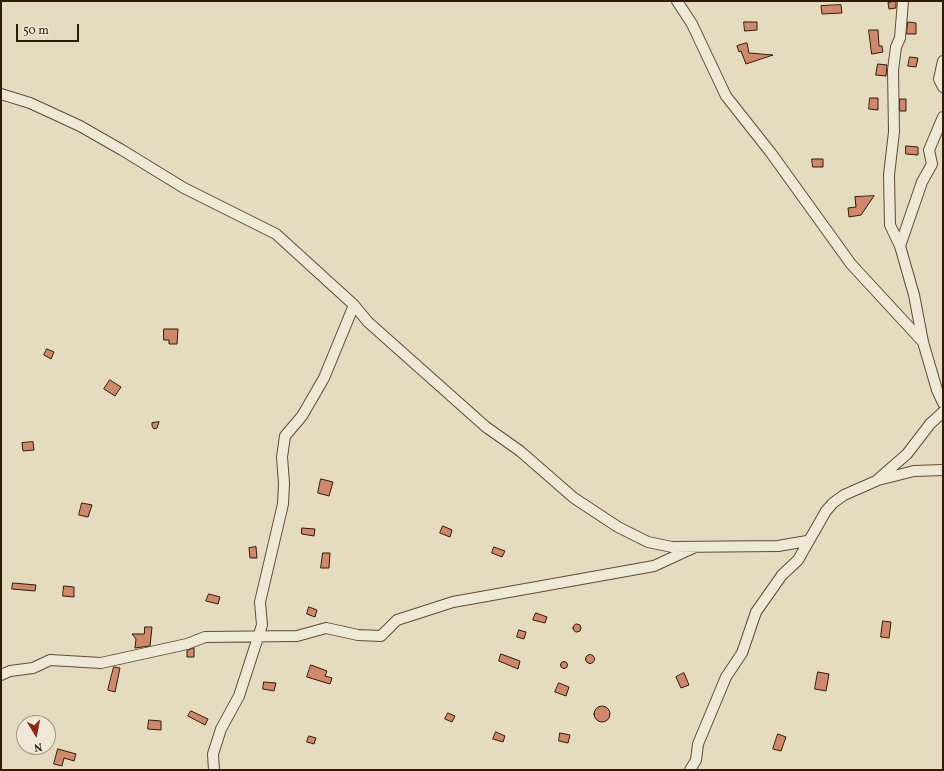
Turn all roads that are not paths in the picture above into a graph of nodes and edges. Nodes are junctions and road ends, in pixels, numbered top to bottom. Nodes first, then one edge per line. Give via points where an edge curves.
1 (677, 1) edge
2 (683, 1) edge
3 (903, 1) edge
4 (692, 24) junction
5 (943, 61) edge
6 (943, 86) edge
7 (1, 94) edge
8 (943, 117) edge
9 (900, 246) junction
10 (354, 305) junction
11 (923, 342) junction
12 (943, 403) edge
13 (943, 412) edge
14 (943, 470) edge
15 (876, 481) junction
16 (807, 541) junction
17 (698, 546) junction
18 (257, 638) junction
19 (1, 675) edge
20 (214, 770) edge
21 (690, 770) edge

1 - 4 street
2 - 4 street
3 - 9 street via 900,38 893,70 894,132 889,175 890,225
4 - 11 street via 726,96 771,153 851,264
5 - 6 street via 939,79
7 - 10 street via 30,103 80,126 184,188 276,234
8 - 9 street via 929,150 932,164 922,182
9 - 11 street via 914,295
10 - 17 street via 368,322 486,427 520,451 574,498 618,527 648,542 672,547
10 - 18 street via 324,378 302,416 285,436 282,457 283,504 260,602 262,625
11 - 12 street
13 - 15 street via 930,424 907,454
14 - 15 street via 914,471
15 - 16 street via 844,495 833,503
16 - 17 street via 778,546
16 - 21 street via 798,560 782,575 756,612 742,653 726,677
17 - 18 street via 654,566 453,602 397,620 381,636 358,635 326,628 297,636
18 - 19 street via 205,637 187,644 100,663 50,660 33,668
18 - 20 street via 239,696 219,735 213,754

